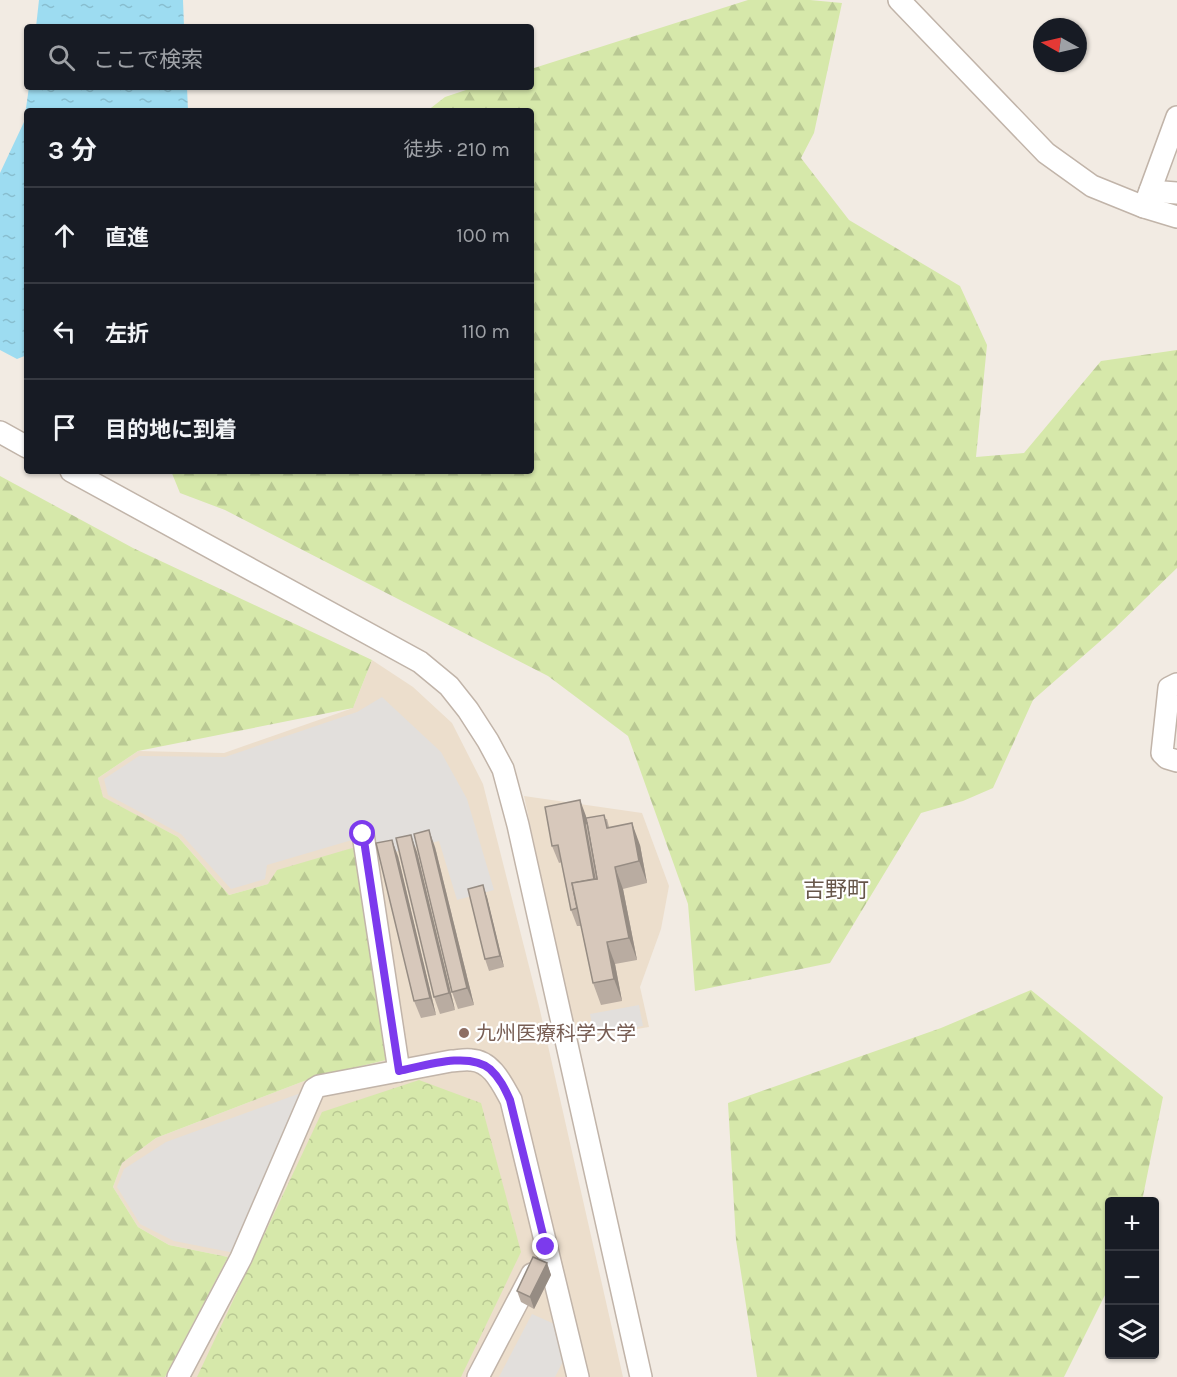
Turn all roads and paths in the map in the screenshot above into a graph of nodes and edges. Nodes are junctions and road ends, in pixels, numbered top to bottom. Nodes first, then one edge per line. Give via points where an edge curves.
1 (899, 0) edge
2 (1177, 117) edge
3 (1177, 193) edge
4 (1147, 199) junction
5 (1177, 217) edge
6 (0, 432) edge
7 (24, 445) edge
8 (76, 474) edge
9 (1177, 684) edge
10 (1177, 760) edge
11 (363, 834) dead end
12 (399, 1071) junction
13 (546, 1247) junction
14 (178, 1377) edge
15 (478, 1377) edge
16 (578, 1377) edge
17 (641, 1377) edge

1 - 4 street via 1046,153 1092,186
2 - 4 street
3 - 4 street
4 - 5 street
6 - 7 street
8 - 17 street via 420,662 449,686 473,717 503,769
9 - 10 street via 1169,688 1162,753
11 - 12 street
12 - 13 street via 472,1060 488,1067 499,1078 510,1100
12 - 14 street via 314,1089 241,1258
13 - 15 street
13 - 16 street

